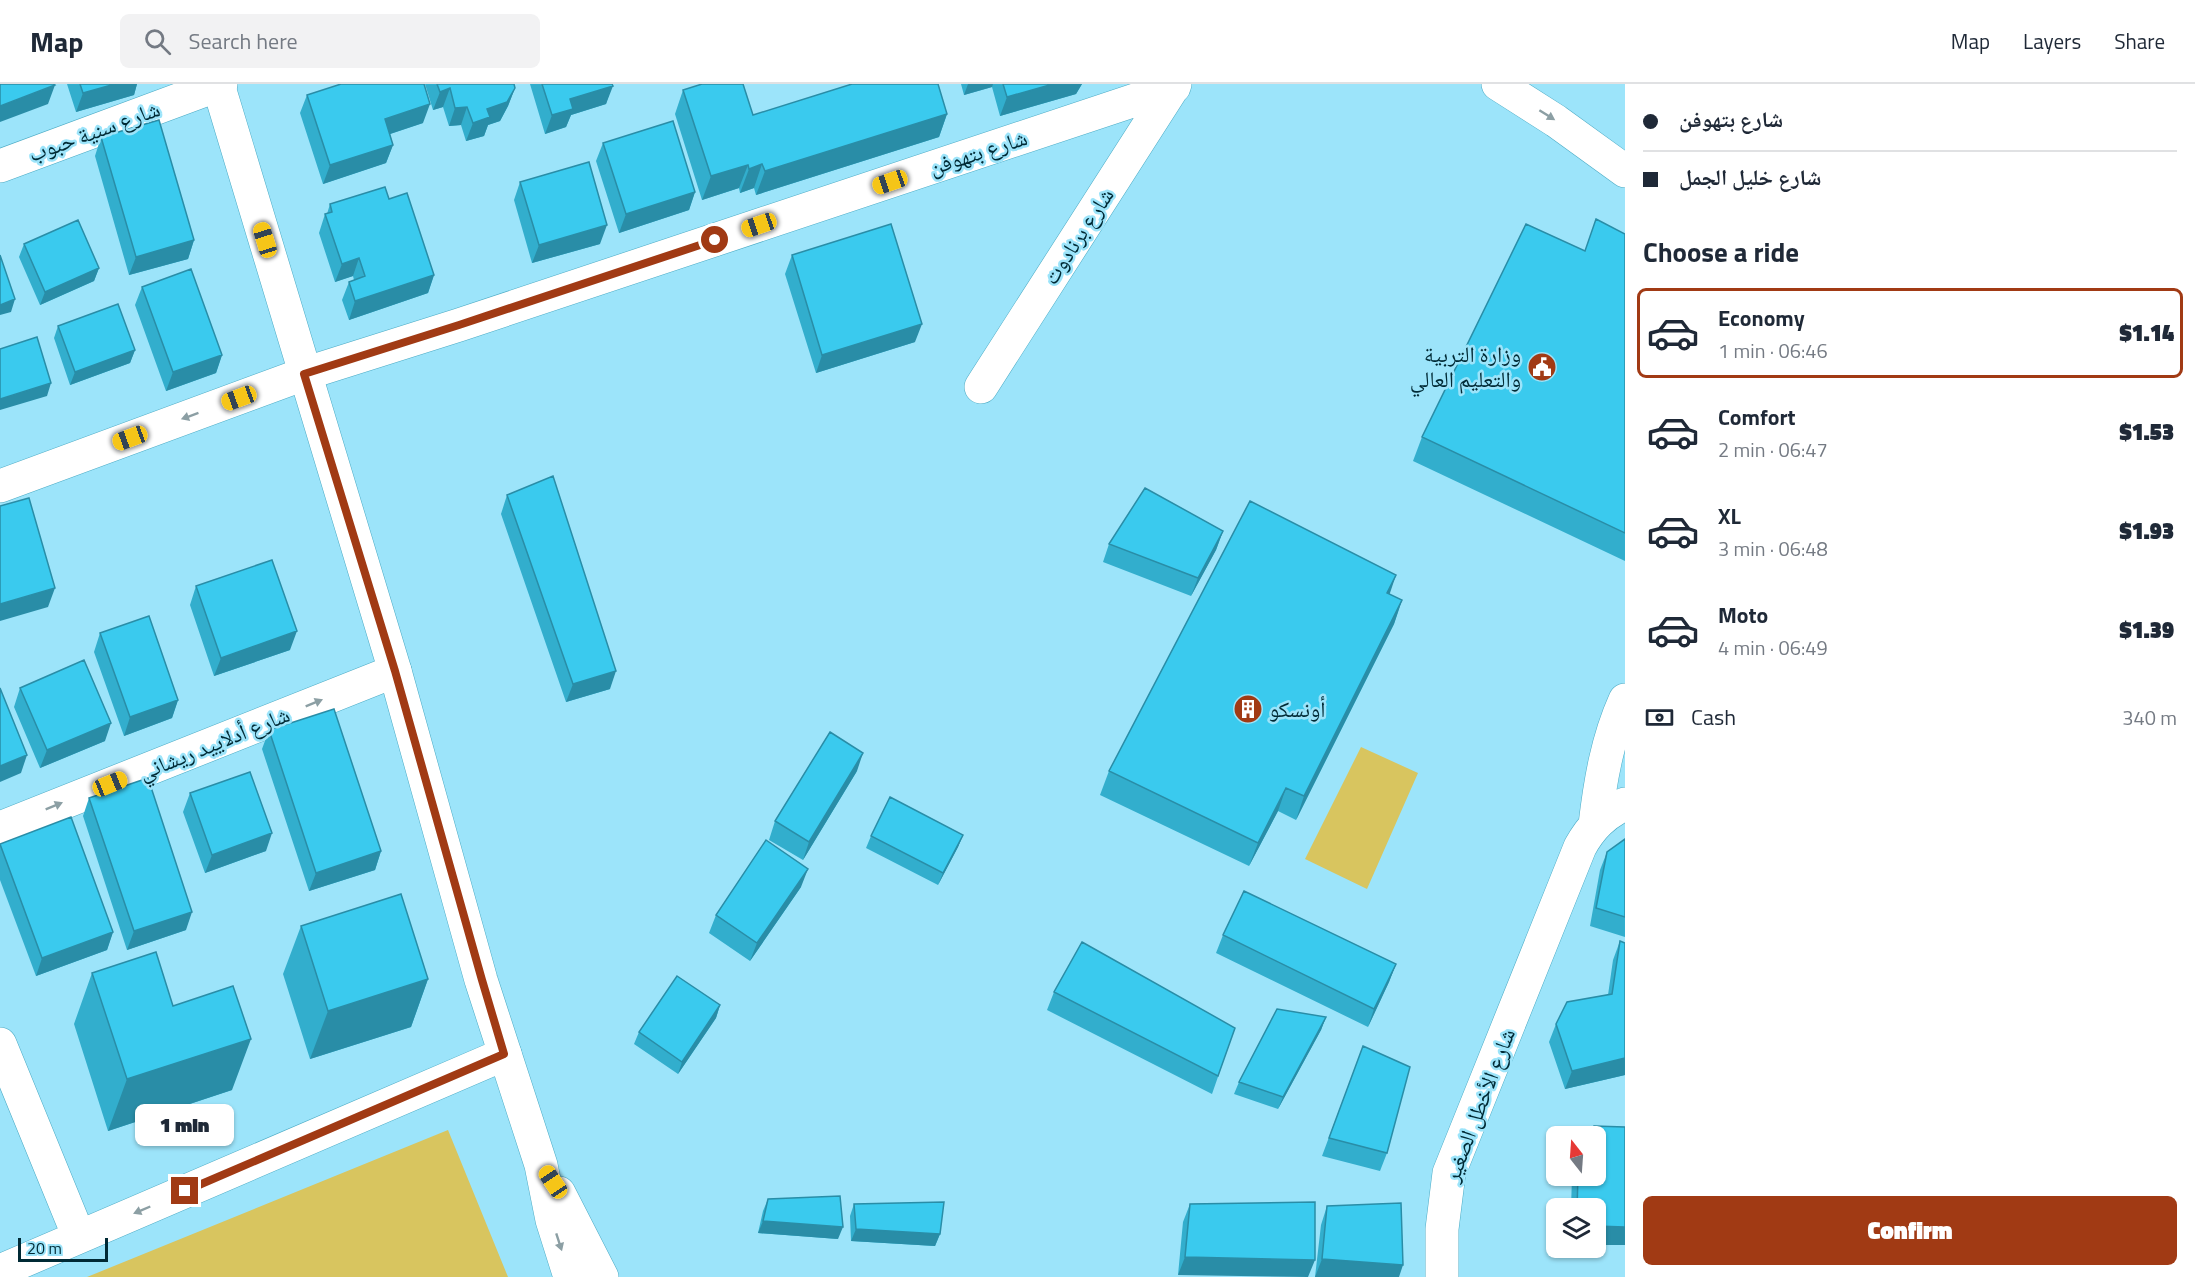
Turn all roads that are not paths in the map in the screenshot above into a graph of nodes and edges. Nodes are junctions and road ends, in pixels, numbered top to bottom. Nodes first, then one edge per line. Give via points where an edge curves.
1 (219, 84) edge
2 (1498, 84) edge
3 (1174, 85) edge
4 (0, 166) edge
5 (1625, 171) edge
6 (304, 374) junction
7 (981, 387) dead end
8 (0, 486) edge
9 (395, 671) junction
10 (1625, 700) edge
11 (1625, 804) edge
12 (1595, 825) junction
13 (0, 828) edge
14 (0, 1044) edge
15 (504, 1054) junction
16 (541, 1165) junction
17 (79, 1237) junction
18 (0, 1271) edge
19 (570, 1277) edge
20 (602, 1277) edge
21 (1442, 1277) edge

1 - 4 street, شارع سنية حبوب
1 - 6 street
2 -> 5 street
3 - 6 street, شارع بتهوفن
3 - 7 street, شارع برنادوت
6 -> 8 street, شارع بتهوفن
6 - 9 street
13 -> 9 street, شارع أدلاييد ريشاني
9 - 15 street
10 - 12 street via 1606,756
11 - 12 street, شارع الأخطل الصغير
12 - 21 street, شارع الأخطل الصغير via 1580,847 1449,1173 1442,1230
14 - 17 street
15 - 16 street
15 -> 17 street
16 -> 19 street via 552,1220
16 - 20 street
17 - 18 street

